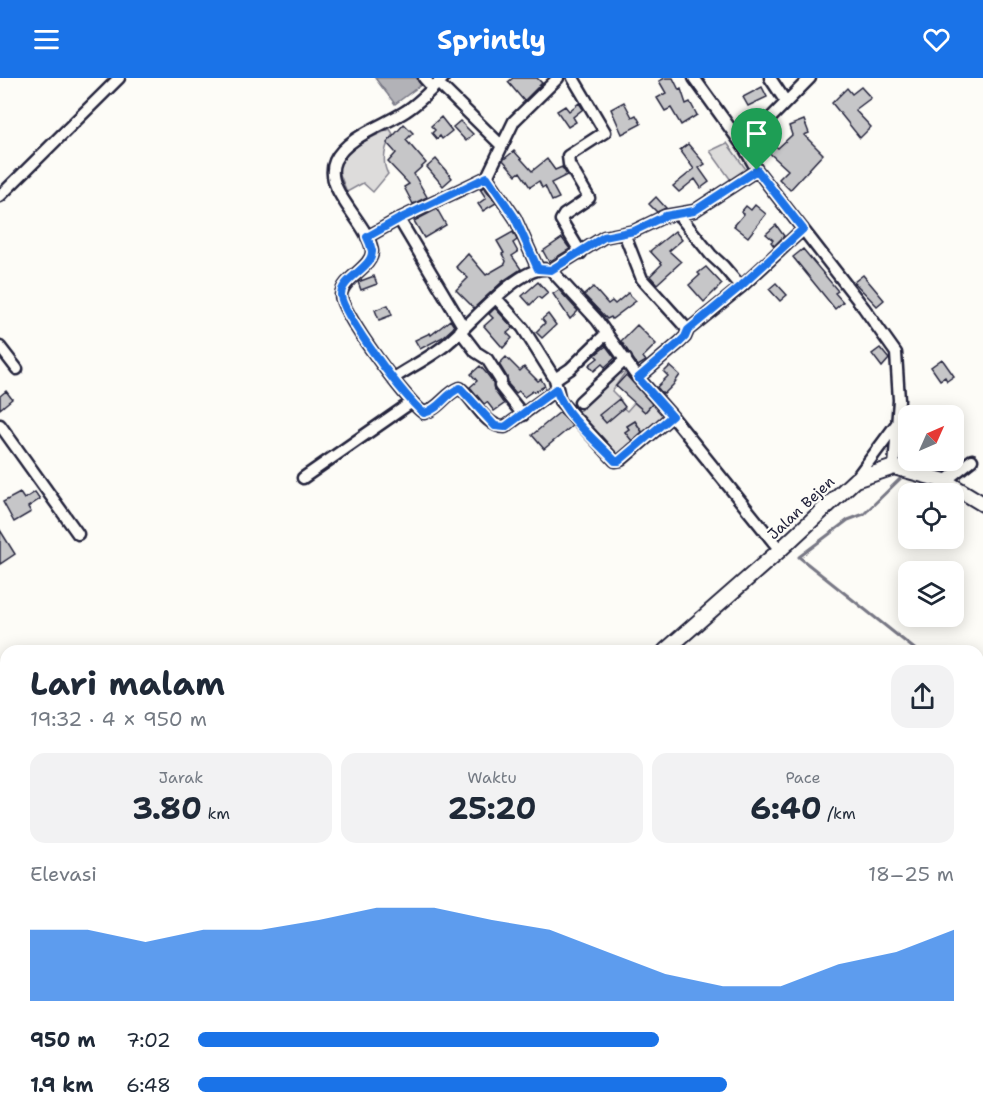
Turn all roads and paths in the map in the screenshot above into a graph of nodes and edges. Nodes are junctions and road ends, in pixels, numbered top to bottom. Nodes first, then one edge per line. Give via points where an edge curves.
1 (119, 78) edge
2 (424, 78) edge
3 (558, 78) edge
4 (573, 78) edge
5 (694, 78) edge
6 (770, 78) edge
7 (810, 78) edge
8 (438, 83) edge
9 (786, 102) junction
10 (502, 146) junction
11 (743, 146) junction
12 (757, 170) junction
13 (487, 177) junction
14 (0, 196) edge
15 (678, 214) junction
16 (399, 219) junction
17 (803, 229) junction
18 (624, 233) junction
19 (367, 237) junction
20 (581, 252) junction
21 (538, 269) junction
22 (551, 270) junction
23 (741, 286) junction
24 (496, 298) junction
25 (462, 330) junction
26 (688, 330) junction
27 (608, 333) junction
28 (0, 347) edge
29 (626, 359) junction
30 (17, 369) dead end
31 (394, 378) junction
32 (638, 378) junction
33 (556, 384) junction
34 (412, 402) junction
35 (580, 402) dead end
36 (898, 405) edge
37 (523, 415) junction
38 (672, 416) junction
39 (898, 422) joint
40 (0, 425) edge
41 (972, 460) dead end
42 (894, 467) junction
43 (303, 478) dead end
44 (855, 480) junction
45 (945, 481) junction
46 (983, 504) edge
47 (78, 534) dead end
48 (780, 550) junction
49 (672, 645) edge

1 - 14 street
2 - 8 street
3 - 10 street via 514,121
4 - 20 street via 605,132 568,156 589,198 561,220
5 - 11 street
6 - 9 street
7 - 9 street
8 - 10 street
8 - 19 street via 409,109 360,137 335,161 333,172 341,196
9 - 11 street
10 - 13 street
11 - 12 street
12 - 15 street via 694,211
12 - 17 street
13 - 16 street
13 - 21 street via 515,218
15 - 18 street
15 - 23 street
16 - 19 street
16 - 25 street
17 - 23 street
17 - 36 street via 896,353
18 - 20 street via 604,237
18 - 26 street via 642,279
19 - 31 street via 371,257 346,283 341,293 343,306 374,355
20 - 22 street
21 - 22 street
21 - 24 street
22 - 27 street
23 - 26 street
24 - 25 street
24 - 33 street via 523,328
25 - 31 street via 439,350
25 - 37 street via 476,352 487,359 501,381 500,386
26 - 32 street via 680,342
27 - 29 street
27 - 33 street
28 - 30 street
29 - 32 street
29 - 35 street
31 - 34 street
32 - 38 street
33 - 37 street
33 - 38 street via 560,401 569,413 617,462
34 - 37 street via 420,411 429,412 460,388 495,426 505,427
34 - 43 street
38 - 48 street
39 - 42 street
39 - 44 street
40 - 47 street
41 - 45 street
42 - 44 street, Jalan Bejen
42 - 45 street
44 - 48 street, Jalan Bejen
45 - 46 street
48 - 49 street, Jalan Bejen

